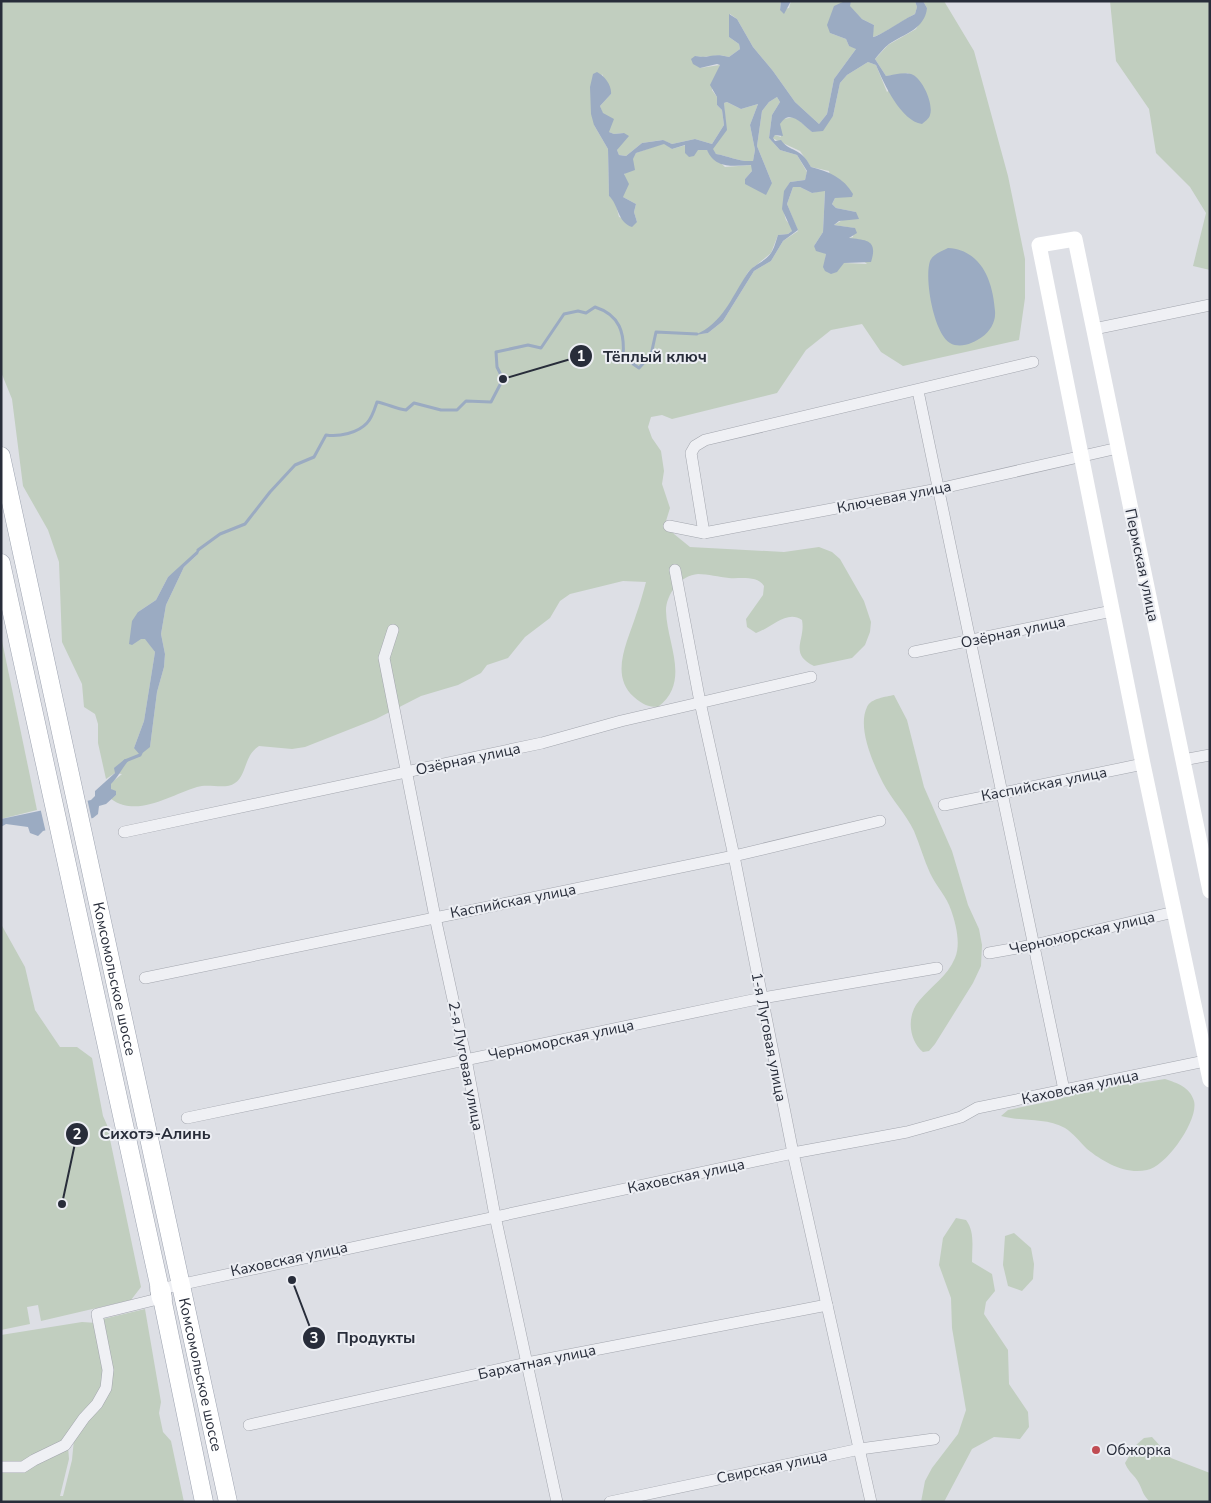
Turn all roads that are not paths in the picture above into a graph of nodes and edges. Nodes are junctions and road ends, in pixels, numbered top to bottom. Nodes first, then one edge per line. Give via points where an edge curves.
1 (1210, 305) edge
2 (1094, 329) junction
3 (1032, 362) dead end
4 (918, 390) junction
5 (1118, 448) junction
6 (1, 456) edge
7 (1081, 457) junction
8 (938, 489) junction
9 (669, 526) dead end
10 (704, 533) junction
11 (1, 563) edge
12 (675, 570) dead end
13 (1112, 611) junction
14 (393, 630) dead end
15 (970, 641) junction
16 (914, 652) dead end
17 (811, 677) dead end
18 (700, 702) junction
19 (1210, 755) edge
20 (1183, 760) junction
21 (1143, 764) junction
22 (408, 772) junction
23 (1002, 792) junction
24 (944, 805) dead end
25 (880, 821) dead end
26 (124, 832) dead end
27 (734, 856) junction
28 (1210, 890) edge
29 (1174, 912) junction
30 (435, 917) junction
31 (1034, 945) junction
32 (989, 953) dead end
33 (937, 968) dead end
34 (151, 977) dead end
35 (762, 998) junction
36 (466, 1059) junction
37 (1208, 1060) edge
38 (1210, 1080) edge
39 (1064, 1090) junction
40 (187, 1118) dead end
41 (793, 1153) junction
42 (495, 1216) junction
43 (184, 1282) junction
44 (161, 1293) junction
45 (827, 1305) junction
46 (527, 1364) junction
47 (249, 1425) dead end
48 (934, 1439) dead end
49 (860, 1449) junction
50 (1, 1466) edge
51 (204, 1502) edge
52 (228, 1502) edge
53 (557, 1502) edge
54 (610, 1502) edge
55 (871, 1502) edge

1 - 2 street
2 - 5 street, Пермская улица
2 - 7 street, Пермская улица via 1075,239 1039,245
3 - 4 street
4 - 8 street
4 - 10 street via 705,440 695,446 691,453
5 - 7 street, Ключевая улица
5 - 20 street, Пермская улица
6 - 43 main road, Комсомольское шоссе
7 - 8 street, Ключевая улица
7 - 13 street
8 - 10 street, Ключевая улица
8 - 15 street
9 - 10 street, Ключевая улица
11 - 44 main road, Комсомольское шоссе
12 - 18 street, 1-я Луговая улица
13 - 15 street, Озёрная улица
13 - 21 street
14 - 22 street, 2-я Луговая улица via 384,658
15 - 16 street, Озёрная улица
15 - 23 street
17 - 18 street, Озёрная улица
18 - 22 street, Озёрная улица via 542,743
18 - 27 street, 1-я Луговая улица
19 - 20 street
20 - 28 street, Пермская улица
21 - 23 street, Каспийская улица
21 - 29 street
22 - 26 street, Озёрная улица
22 - 30 street, 2-я Луговая улица
23 - 24 street, Каспийская улица
23 - 31 street
25 - 27 street, Каспийская улица
27 - 30 street, Каспийская улица
27 - 35 street, 1-я Луговая улица
29 - 31 street, Черноморская улица
29 - 37 street
30 - 34 street, Каспийская улица
30 - 36 street, 2-я Луговая улица
31 - 32 street, Черноморская улица
31 - 39 street
33 - 35 street, Черноморская улица
35 - 36 street, Черноморская улица
35 - 41 street, 1-я Луговая улица
36 - 40 street, Черноморская улица
36 - 42 street, 2-я Луговая улица
37 - 38 street
37 - 39 street, Каховская улица
39 - 41 street, Каховская улица via 977,1108 961,1117 907,1132
41 - 42 street, Каховская улица
41 - 45 street, 1-я Луговая улица
42 - 43 street, Каховская улица
42 - 46 street, 2-я Луговая улица
43 - 44 street, Каховская улица
43 - 52 main road, Комсомольское шоссе
44 - 50 street, Каховская улица via 97,1314 108,1370 106,1388 97,1404 65,1445 23,1467
44 - 51 main road, Комсомольское шоссе
45 - 46 street, Бархатная улица
45 - 49 street, 1-я Луговая улица
46 - 47 street, Бархатная улица
46 - 53 street, 2-я Луговая улица
48 - 49 street, Свирская улица
49 - 54 street, Свирская улица
49 - 55 street, 1-я Луговая улица

